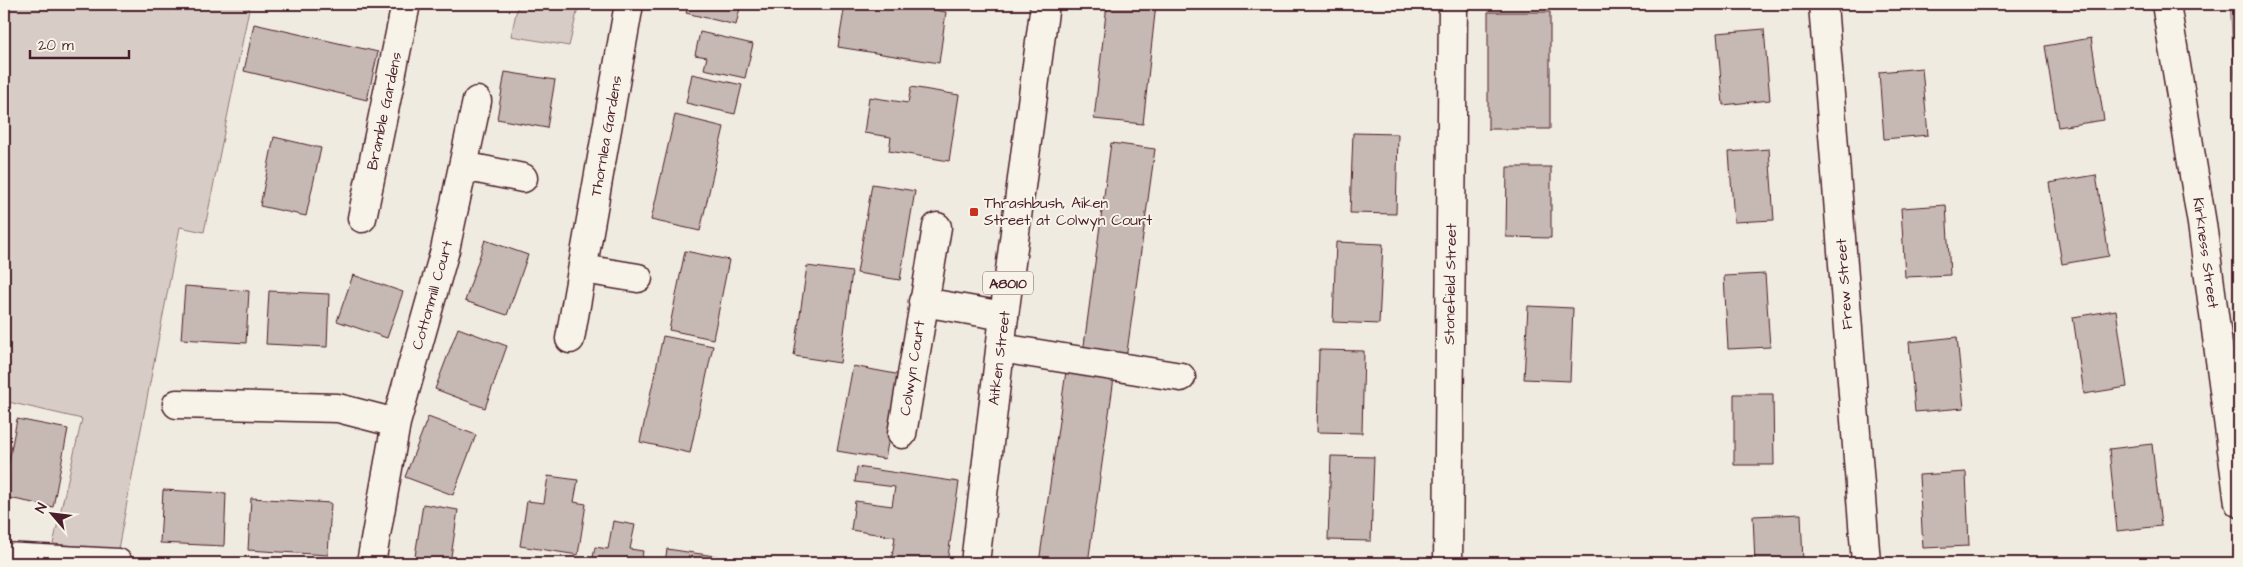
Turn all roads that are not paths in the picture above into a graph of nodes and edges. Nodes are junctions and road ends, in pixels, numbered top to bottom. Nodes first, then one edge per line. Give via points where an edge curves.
1 (406, 4) edge
2 (629, 4) edge
3 (1045, 4) edge
4 (1453, 4) edge
5 (1823, 4) edge
6 (2166, 4) edge
7 (477, 101) dead end
8 (463, 166) junction
9 (524, 178) dead end
10 (362, 218) dead end
11 (937, 227) dead end
12 (584, 269) junction
13 (638, 278) dead end
14 (923, 302) junction
15 (1004, 316) junction
16 (570, 339) dead end
17 (1000, 348) junction
18 (1181, 377) dead end
19 (177, 404) dead end
20 (396, 423) junction
21 (902, 434) dead end
22 (2239, 503) edge
23 (4, 557) edge
24 (108, 563) edge
25 (371, 563) edge
26 (975, 563) edge
27 (1448, 563) edge
28 (1866, 563) edge

1 - 10 street, Bramble Gardens
2 - 12 street, Thornlea Gardens
3 - 15 street, Aitken Street / A8010
4 - 27 street, Stonefield Street
5 - 28 street, Frew Street
6 - 22 street, Kirkness Street via 2202,224
7 - 8 street, Cottonmill Court
8 - 9 street
8 - 20 street, Cottonmill Court via 445,250
11 - 14 street, Colwyn Court
12 - 13 street
12 - 16 street, Thornlea Gardens
14 - 15 street, Colwyn Court
14 - 21 street, Colwyn Court
15 - 17 street, Aitken Street / A8010
17 - 18 street
17 - 26 street, Aitken Street / A8010
19 - 20 street via 338,408
20 - 25 street, Cottonmill Court
23 - 24 street

